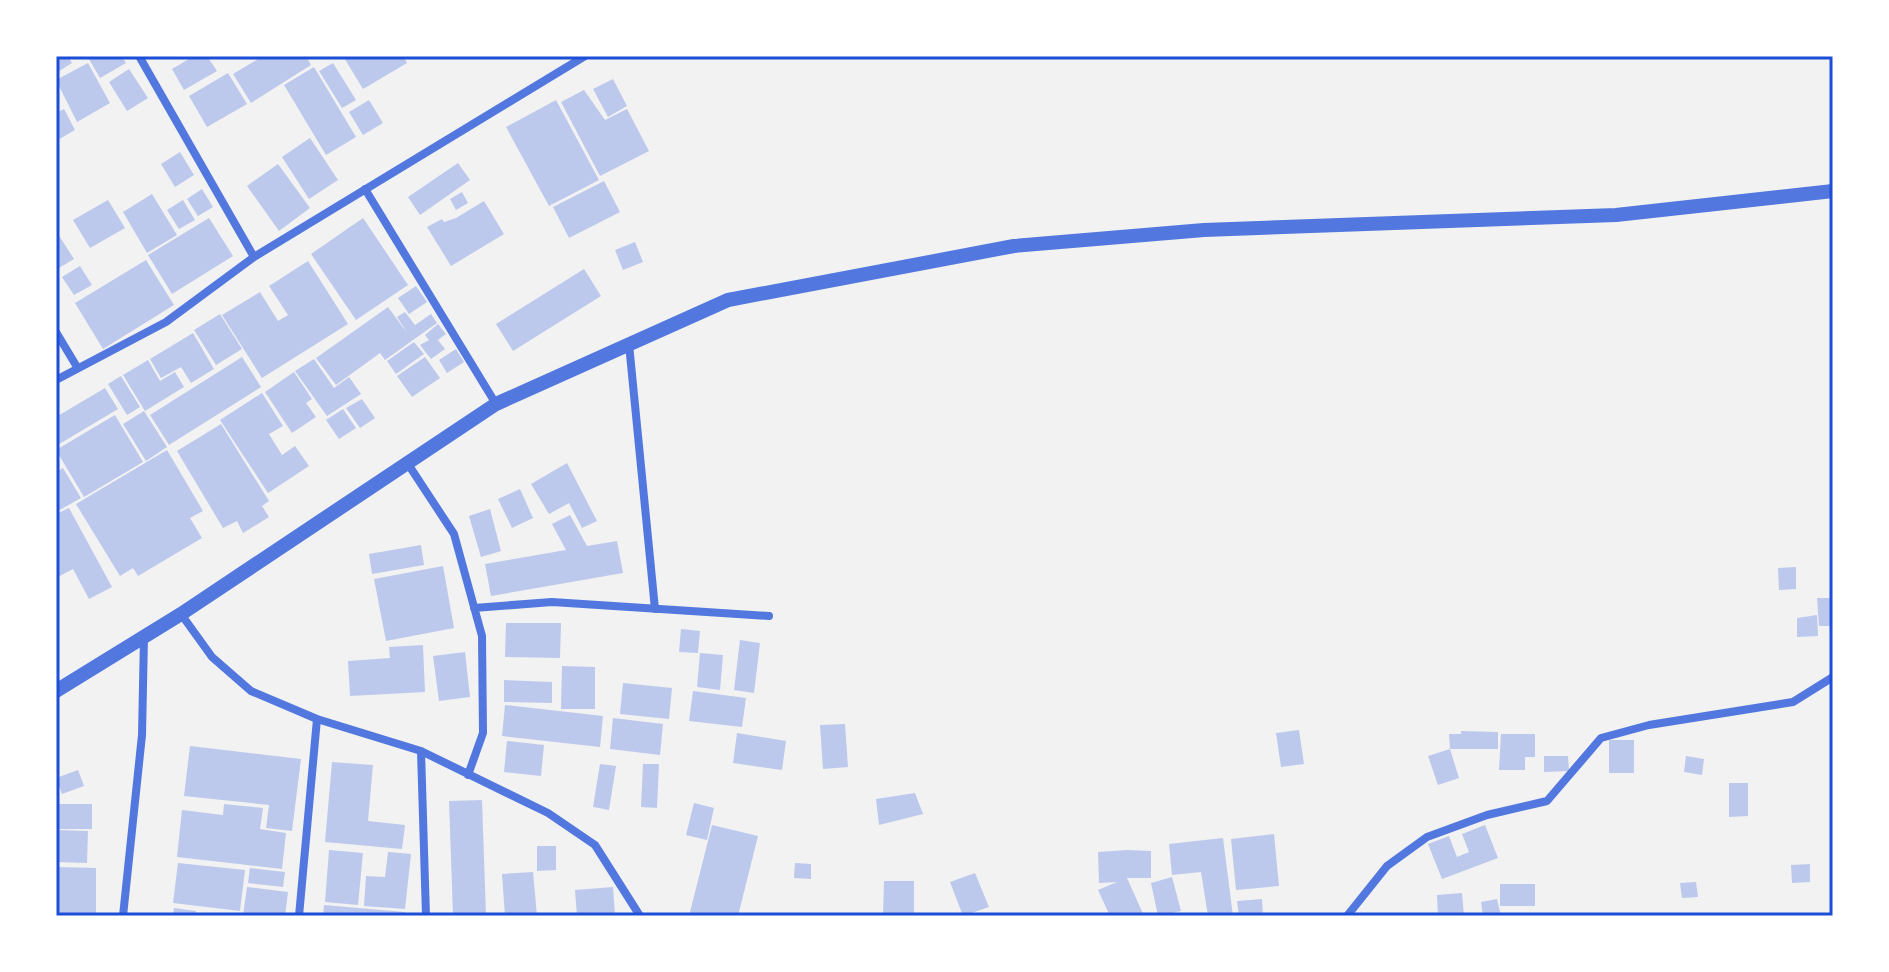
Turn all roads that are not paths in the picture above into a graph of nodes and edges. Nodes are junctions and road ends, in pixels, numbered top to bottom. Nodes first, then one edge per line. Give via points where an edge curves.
1 (152, 56) edge
2 (585, 56) edge
3 (140, 59) edge
4 (365, 189) junction
5 (1833, 191) edge
6 (254, 257) junction
7 (56, 332) edge
8 (629, 344) junction
9 (77, 367) junction
10 (56, 380) edge
11 (496, 404) junction
12 (408, 464) junction
13 (474, 608) junction
14 (655, 609) junction
15 (181, 614) junction
16 (769, 616) dead end
17 (144, 636) junction
18 (1833, 677) edge
19 (56, 691) edge
20 (317, 719) junction
21 (421, 751) junction
22 (468, 775) junction
23 (123, 916) edge
24 (299, 916) edge
25 (426, 916) edge
26 (640, 916) edge
27 (1347, 916) edge

1 - 3 street
2 - 4 street
3 - 6 street
4 - 6 street
4 - 11 street
5 - 8 street via 1616,215 1204,230 1014,246 728,300
6 - 9 street via 166,322
7 - 9 street
8 - 11 street
8 - 14 street
9 - 10 street
11 - 12 street
12 - 13 street via 454,534
12 - 15 street
13 - 14 street via 552,602
13 - 22 street via 482,636 483,733
14 - 16 street
15 - 17 street
15 - 20 street via 212,657 251,691
17 - 19 street
17 - 23 street via 142,735
18 - 27 street via 1793,702 1601,738 1547,801 1427,837 1387,866
20 - 21 street
20 - 24 street
21 - 22 street
21 - 25 street
22 - 26 street via 548,813 595,845

